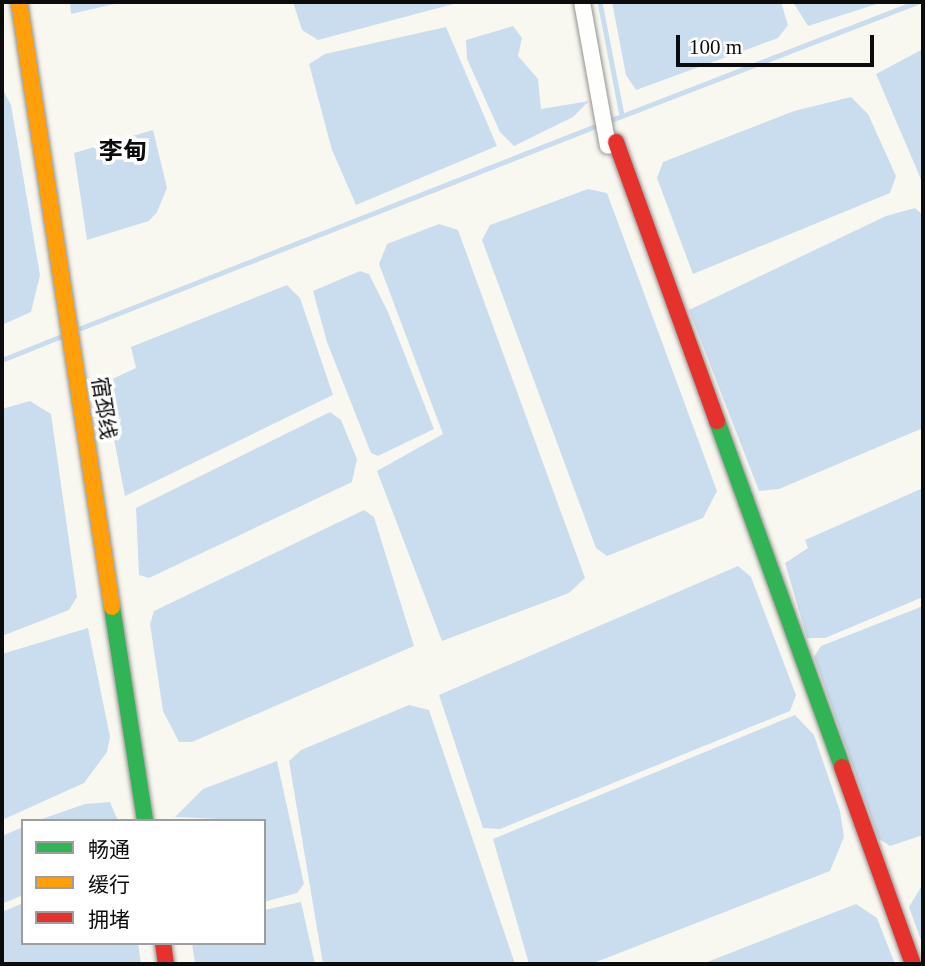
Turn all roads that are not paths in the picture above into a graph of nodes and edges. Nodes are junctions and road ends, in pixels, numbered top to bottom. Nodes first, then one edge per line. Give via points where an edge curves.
1 (19, 2) edge
2 (582, 2) edge
3 (145, 819) edge
4 (163, 945) edge
5 (166, 964) edge
6 (913, 964) edge

1 - 3 street, 宿邳线
2 - 6 street via 612,144
4 - 5 street

